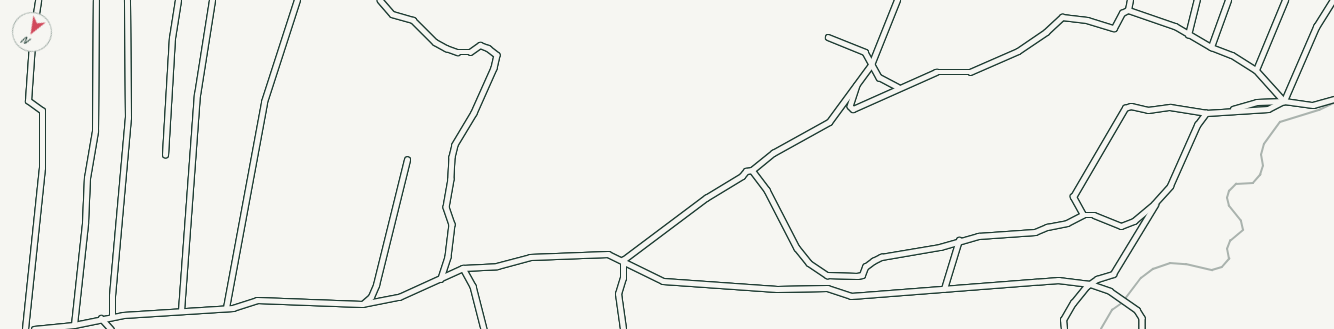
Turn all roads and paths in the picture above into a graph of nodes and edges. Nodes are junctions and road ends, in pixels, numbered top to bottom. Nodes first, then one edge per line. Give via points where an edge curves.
1 (38, 0) edge
2 (96, 0) edge
3 (127, 0) edge
4 (178, 0) edge
5 (212, 0) edge
6 (297, 0) edge
7 (380, 0) edge
8 (897, 0) edge
9 (1130, 0) edge
10 (1197, 0) edge
11 (1228, 0) edge
12 (1285, 0) edge
13 (1333, 0) edge
14 (1128, 10) junction
15 (36, 12) edge
16 (1188, 35) junction
17 (828, 37) dead end
18 (1211, 47) junction
19 (31, 52) edge
20 (871, 65) junction
21 (1256, 70) junction
22 (857, 85) junction
23 (898, 87) junction
24 (1334, 99) edge
25 (1284, 101) junction
26 (1233, 110) junction
27 (1206, 113) junction
28 (165, 155) dead end
29 (407, 160) dead end
30 (752, 170) junction
31 (1156, 203) junction
32 (1083, 215) junction
33 (959, 240) junction
34 (623, 260) junction
35 (463, 268) junction
36 (441, 279) junction
37 (1090, 284) junction
38 (944, 289) junction
39 (362, 304) junction
40 (226, 308) junction
41 (181, 311) junction
42 (112, 317) junction
43 (100, 318) junction
44 (74, 326) junction
45 (25, 329) edge
46 (34, 329) edge
47 (111, 329) edge
48 (484, 329) edge
49 (623, 329) edge
50 (1064, 329) edge
51 (1142, 329) edge

1 - 15 street
2 - 44 street via 95,131 87,178 86,223
3 - 42 street via 128,118
4 - 28 street via 171,43
5 - 41 street via 197,96
6 - 40 street via 264,102
7 - 36 street via 392,14 413,20 446,48 457,52 470,52 480,45 497,55 494,68 474,113 455,145 452,157 446,207 452,224 448,257
8 - 20 street
9 - 14 street
10 - 16 street
11 - 18 street
12 - 21 street
13 - 25 street via 1316,27
14 - 16 street via 1175,26
14 - 23 street via 1122,13 1114,28 1087,20 1062,17 1046,32 1018,50 970,72 936,72
16 - 18 street
17 - 20 street via 865,52
18 - 21 street
19 - 45 street via 28,101 42,111 42,168
20 - 22 street
20 - 23 street via 879,77
21 - 25 street
22 - 23 street via 850,106 853,109
22 - 30 street via 828,122 773,153
24 - 25 street via 1313,104
25 - 26 street via 1257,102
25 - 26 street via 1268,109
26 - 27 street
27 - 31 street via 1197,125 1174,180
27 - 32 street via 1170,107 1148,110 1131,106 1125,108 1073,197
29 - 39 street via 376,285 371,297
30 - 33 street via 767,190 796,248 809,263 827,275 862,275 865,267 881,257 940,247
30 - 34 street via 746,171 706,198
31 - 32 street via 1134,221 1121,226 1094,215
31 - 37 street via 1113,274
32 - 33 street via 1067,223 1035,232
33 - 38 street
34 - 35 street via 608,254 530,257 497,266
34 - 38 street via 663,281 777,289 827,288 851,296
34 - 49 street via 623,278 618,294
35 - 36 street
35 - 48 street via 473,286
36 - 39 street via 399,296
37 - 38 street via 1058,280
37 - 50 street via 1063,320
37 - 51 street via 1110,291 1137,310 1142,318
39 - 40 street via 257,300
40 - 41 street
41 - 42 street
42 - 43 street
43 - 44 street
43 - 47 street
44 - 46 street

